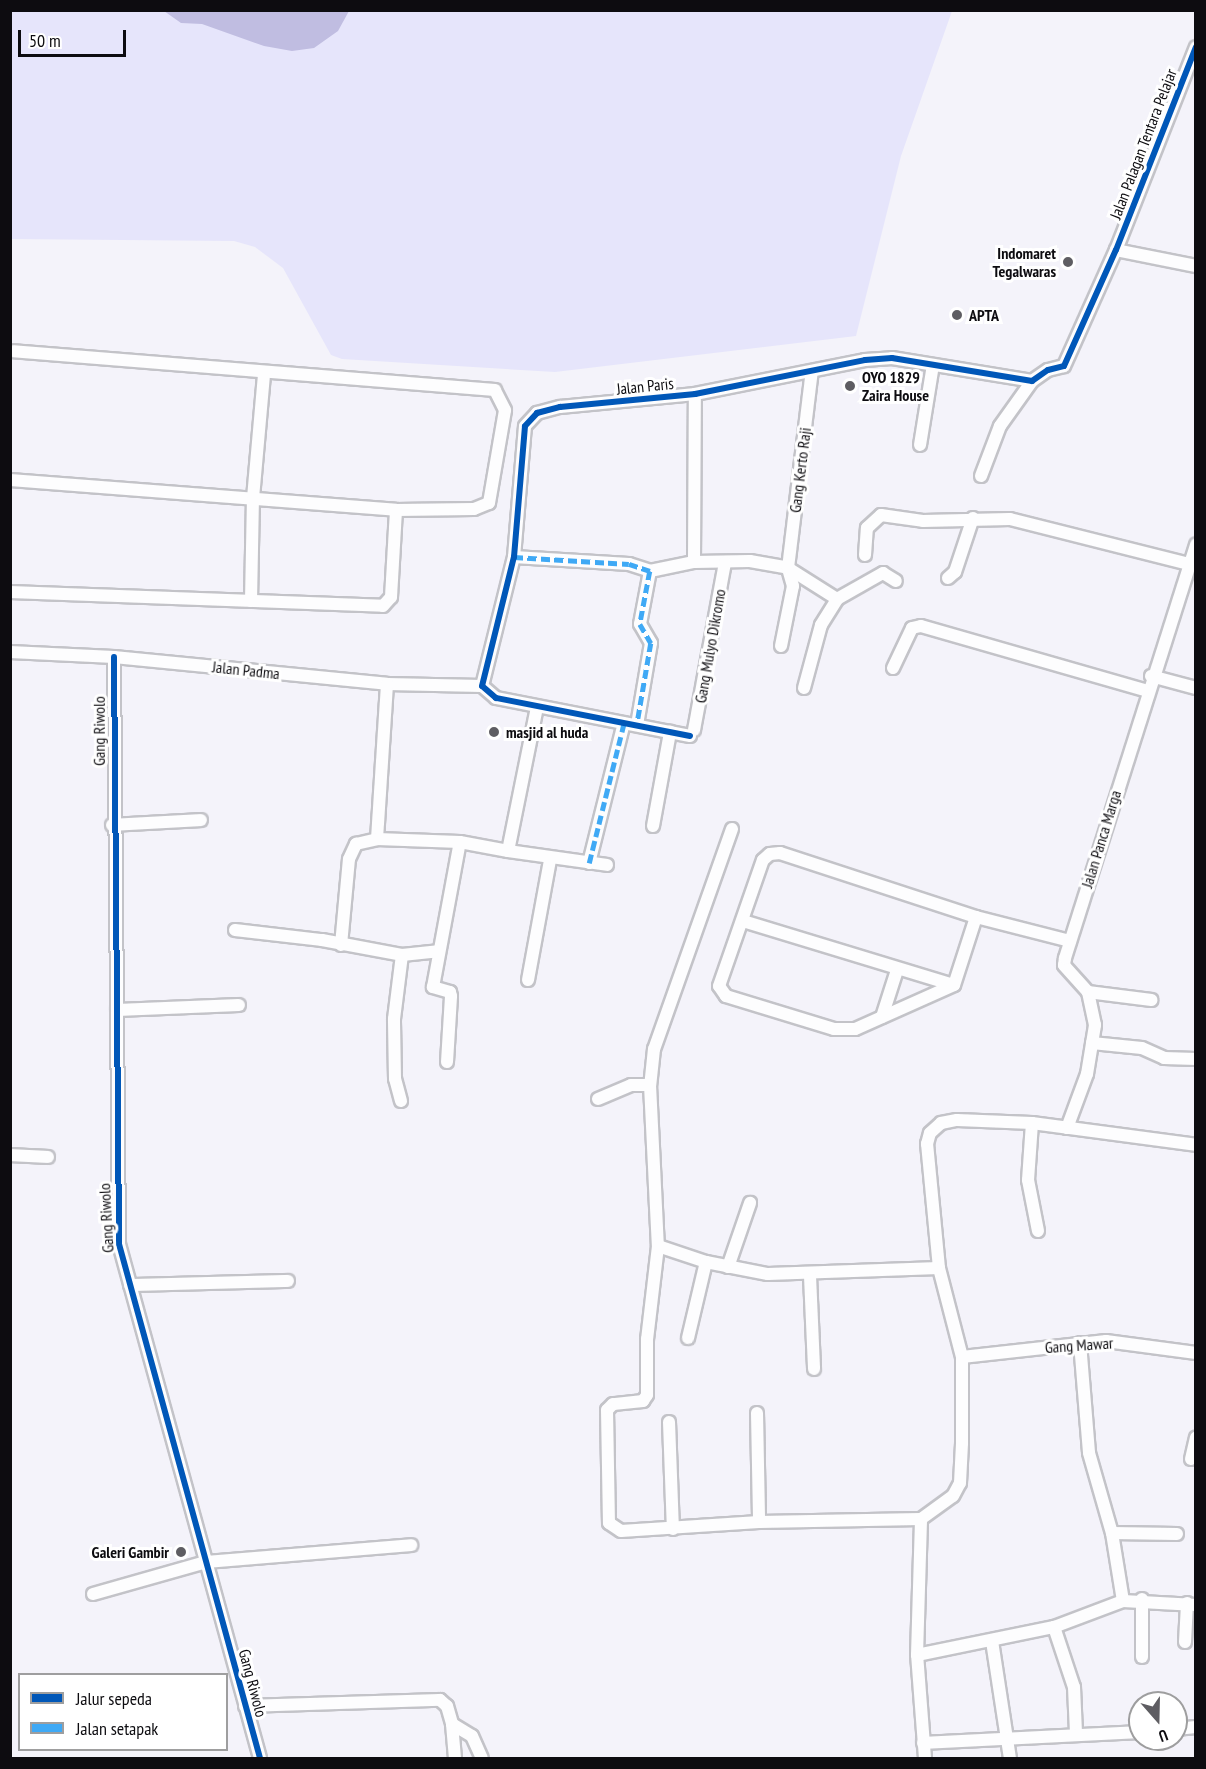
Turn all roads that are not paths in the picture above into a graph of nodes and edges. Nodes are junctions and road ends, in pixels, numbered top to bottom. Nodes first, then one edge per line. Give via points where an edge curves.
1 (1196, 46) edge
2 (1116, 250) junction
3 (1196, 266) edge
4 (14, 351) dead end
5 (933, 366) junction
6 (812, 371) junction
7 (264, 374) junction
8 (1032, 381) junction
9 (695, 394) junction
10 (920, 445) dead end
11 (981, 476) dead end
12 (10, 480) edge
13 (252, 498) junction
14 (396, 510) junction
15 (973, 518) junction
16 (1196, 544) edge
17 (865, 555) dead end
18 (514, 557) junction
19 (694, 562) junction
20 (726, 563) junction
21 (1189, 564) junction
22 (788, 568) junction
23 (650, 571) junction
24 (948, 578) dead end
25 (896, 581) dead end
26 (10, 592) edge
27 (837, 599) junction
28 (251, 601) junction
29 (781, 646) dead end
30 (10, 652) edge
31 (114, 657) junction
32 (893, 668) dead end
33 (1151, 676) junction
34 (387, 684) junction
35 (482, 686) junction
36 (804, 688) dead end
37 (1196, 688) edge
38 (1148, 691) junction
39 (537, 707) junction
40 (630, 724) junction
41 (670, 732) junction
42 (201, 820) dead end
43 (112, 825) junction
44 (653, 826) dead end
45 (732, 829) dead end
46 (377, 839) junction
47 (460, 842) junction
48 (508, 851) junction
49 (550, 860) junction
50 (589, 863) junction
51 (607, 865) dead end
52 (976, 917) junction
53 (743, 921) junction
54 (235, 930) dead end
55 (1070, 941) junction
56 (341, 945) junction
57 (438, 951) junction
58 (402, 956) junction
59 (897, 970) junction
60 (528, 980) dead end
61 (954, 984) junction
62 (1088, 992) junction
63 (1151, 1000) dead end
64 (239, 1005) dead end
65 (117, 1010) junction
66 (882, 1017) junction
67 (1092, 1043) junction
68 (1196, 1059) edge
69 (447, 1062) dead end
70 (650, 1085) junction
71 (598, 1100) dead end
72 (401, 1101) dead end
73 (1032, 1123) junction
74 (1067, 1128) junction
75 (1196, 1145) edge
76 (10, 1155) edge
77 (48, 1157) dead end
78 (750, 1203) dead end
79 (1038, 1230) dead end
80 (658, 1246) junction
81 (706, 1262) junction
82 (728, 1267) junction
83 (939, 1268) junction
84 (810, 1276) junction
85 (288, 1281) dead end
86 (130, 1285) junction
87 (688, 1338) dead end
88 (1080, 1343) junction
89 (1196, 1353) edge
90 (962, 1357) junction
91 (814, 1369) dead end
92 (757, 1413) dead end
93 (669, 1422) dead end
94 (1196, 1437) edge
95 (1191, 1459) dead end
96 (921, 1519) junction
97 (759, 1522) junction
98 (673, 1529) junction
99 (1112, 1533) junction
100 (1177, 1534) dead end
101 (411, 1545) dead end
102 (206, 1562) junction
103 (93, 1594) dead end
104 (1142, 1599) junction
105 (1123, 1601) junction
106 (1191, 1604) edge
107 (1054, 1627) junction
108 (992, 1641) junction
109 (1185, 1642) dead end
110 (917, 1655) junction
111 (1142, 1657) dead end
112 (245, 1706) junction
113 (452, 1724) junction
114 (1128, 1732) edge
115 (1076, 1733) junction
116 (1007, 1741) junction
117 (923, 1743) junction
118 (260, 1758) edge
119 (454, 1758) edge
120 (482, 1758) edge
121 (924, 1758) edge
122 (1010, 1758) edge

1 - 2 street, Jalan Palagan Tentara Pelajar
2 - 3 street
2 - 8 street via 1065,366 1048,370
4 - 7 street
5 - 6 street, Jalan Paris via 892,358
5 - 8 street, Jalan Paris
5 - 10 street
6 - 9 street, Jalan Paris
6 - 22 street, Gang Kerto Raji
7 - 13 street
7 - 14 street via 495,390 505,410 489,503 474,509
8 - 11 street via 1000,426
9 - 18 street, Jalan Paris via 560,407 537,413 525,426
9 - 19 street
12 - 13 street
13 - 14 street
13 - 28 street
14 - 28 street via 388,604
15 - 17 street via 923,521 881,514 867,528
15 - 21 street via 1010,519
15 - 24 street via 955,572
16 - 21 street, Jalan Panca Marga
18 - 23 street via 629,564
18 - 35 street, Jalan Paris
19 - 20 street
19 - 23 street
20 - 22 street via 750,561
20 - 41 street, Gang Mulyo Dikromo via 692,733
21 - 33 street, Jalan Panca Marga
22 - 27 street
22 - 29 street, Gang Kerto Raji via 793,586
23 - 40 street via 640,624 651,643
25 - 27 street via 883,573
26 - 28 street
27 - 36 street via 821,625
30 - 31 street, Jalan Padma
31 - 34 street, Jalan Padma
31 - 43 street, Gang Riwolo
32 - 38 street via 912,628 921,626
33 - 37 street
33 - 38 street, Jalan Panca Marga
34 - 35 street, Jalan Padma
34 - 46 street
35 - 39 street via 496,698
38 - 55 street, Jalan Panca Marga
39 - 40 street
39 - 48 street
40 - 41 street
40 - 50 street
41 - 44 street
42 - 43 street
43 - 65 street, Gang Riwolo
45 - 70 street via 654,1049
46 - 47 street
46 - 56 street via 356,844 349,859
47 - 48 street
47 - 57 street
48 - 49 street
49 - 50 street
49 - 60 street
50 - 51 street
52 - 53 street via 780,853 763,860
52 - 55 street
52 - 61 street
53 - 59 street
53 - 66 street via 718,986 726,996 834,1029 855,1029
54 - 56 street
55 - 62 street, Jalan Panca Marga via 1064,965
56 - 58 street
57 - 58 street
57 - 69 street via 433,988 450,992 451,996
58 - 72 street via 394,1019 395,1079
59 - 61 street
59 - 66 street
61 - 66 street
62 - 63 street
62 - 67 street, Jalan Panca Marga via 1095,1024
64 - 65 street
65 - 86 street, Gang Riwolo via 119,1244
67 - 68 street via 1142,1048 1164,1058
67 - 74 street, Jalan Panca Marga via 1088,1074
70 - 71 street via 631,1085
70 - 80 street
73 - 74 street
73 - 79 street via 1028,1180
73 - 83 street via 957,1120 941,1123 930,1133 927,1144
74 - 75 street
76 - 77 street
78 - 82 street
80 - 81 street
80 - 98 street via 647,1339 647,1395 641,1402 613,1404 608,1410 607,1515 614,1528 621,1531
81 - 82 street
81 - 87 street
82 - 84 street
83 - 84 street
83 - 90 street
84 - 91 street
85 - 86 street
86 - 102 street, Gang Riwolo
88 - 89 street, Gang Mawar via 1130,1342
88 - 90 street, Gang Mawar
88 - 99 street via 1086,1432
90 - 96 street via 960,1483 953,1496
92 - 97 street
93 - 98 street
94 - 95 street
96 - 97 street
96 - 110 street
97 - 98 street
99 - 100 street
99 - 105 street
101 - 102 street
102 - 103 street
102 - 112 street, Gang Riwolo
104 - 105 street
104 - 106 street
104 - 111 street
105 - 107 street
106 - 109 street
107 - 108 street
107 - 115 street via 1074,1687
108 - 110 street
108 - 116 street
110 - 117 street
112 - 113 street via 440,1700 447,1706
112 - 118 street, Gang Riwolo
113 - 119 street
113 - 120 street via 472,1736
114 - 115 street
115 - 116 street
116 - 117 street
116 - 122 street
117 - 121 street

